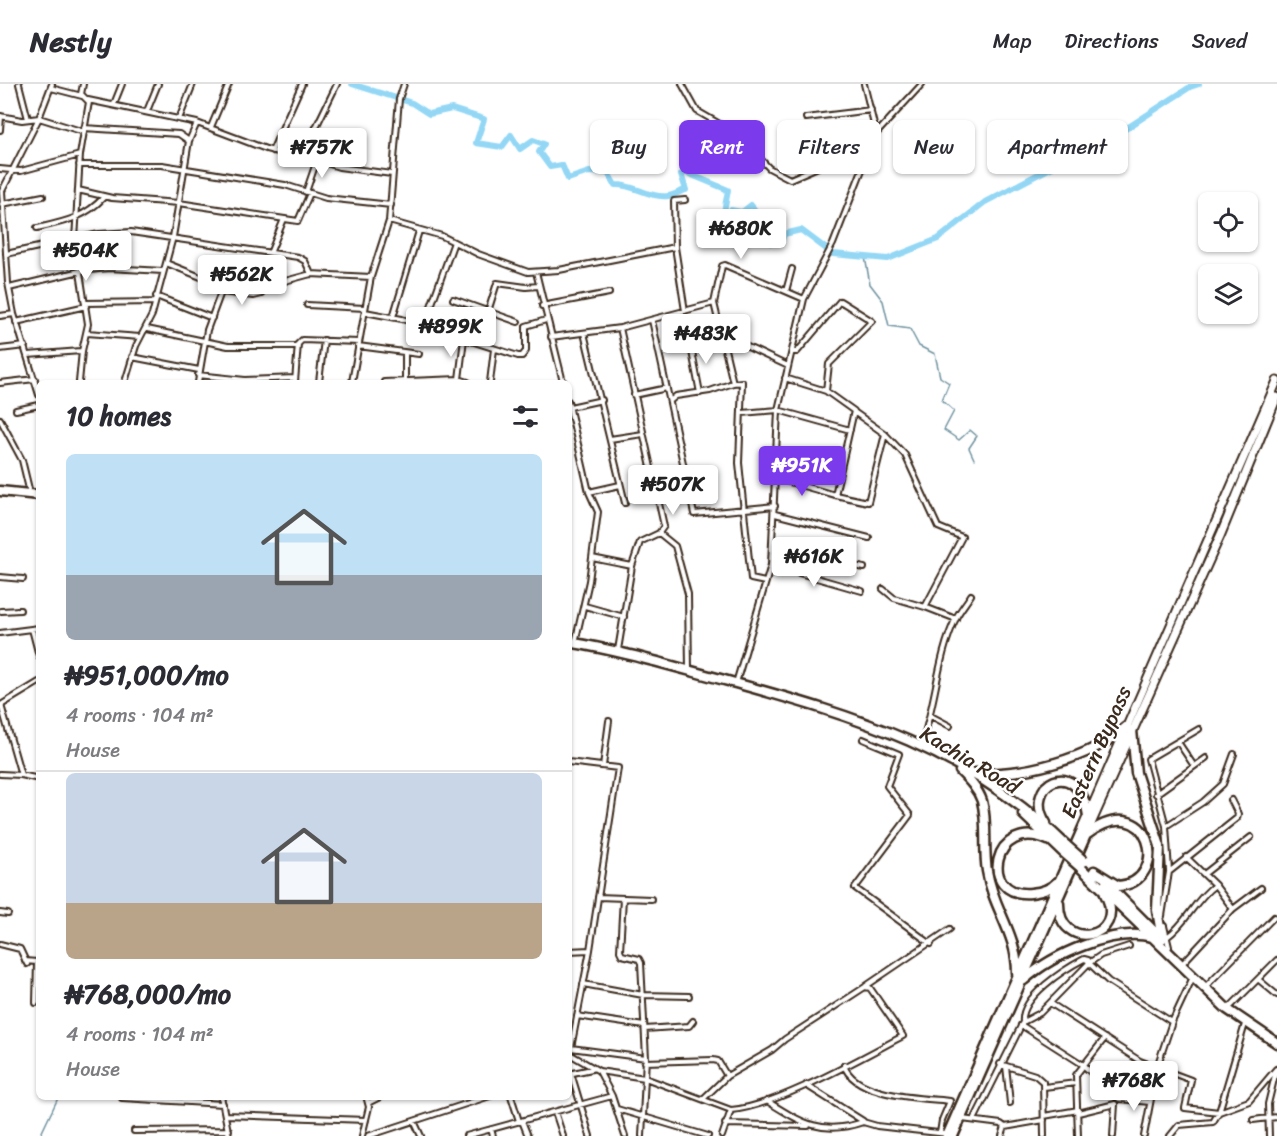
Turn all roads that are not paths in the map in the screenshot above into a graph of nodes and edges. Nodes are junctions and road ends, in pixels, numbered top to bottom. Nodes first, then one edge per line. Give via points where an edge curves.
1 (19, 84) edge
2 (83, 84) edge
3 (122, 84) edge
4 (158, 84) edge
5 (194, 84) edge
6 (229, 84) edge
7 (302, 84) edge
8 (337, 84) edge
9 (404, 84) edge
10 (682, 84) edge
11 (864, 84) edge
12 (922, 84) edge
13 (51, 86) edge
14 (82, 96) junction
15 (88, 100) junction
16 (114, 104) junction
17 (871, 110) junction
18 (147, 111) junction
19 (0, 116) edge
20 (39, 118) junction
21 (806, 118) dead end
22 (28, 119) junction
23 (178, 119) junction
24 (873, 120) edge
25 (197, 123) junction
26 (211, 127) junction
27 (881, 129) edge
28 (0, 130) edge
29 (84, 130) junction
30 (189, 141) junction
31 (272, 151) junction
32 (80, 155) junction
33 (302, 156) junction
34 (317, 160) junction
35 (80, 165) junction
36 (0, 169) edge
37 (184, 169) junction
38 (11, 170) junction
39 (777, 172) edge
40 (392, 174) junction
41 (780, 174) edge
42 (803, 174) edge
43 (861, 174) edge
44 (78, 190) junction
45 (308, 192) junction
46 (43, 196) dead end
47 (104, 196) junction
48 (685, 200) dead end
49 (178, 202) junction
50 (2, 204) junction
51 (391, 205) junction
52 (76, 218) junction
53 (284, 219) junction
54 (389, 221) junction
55 (37, 228) dead end
56 (419, 231) junction
57 (173, 237) junction
58 (75, 240) junction
59 (454, 242) junction
60 (675, 247) junction
61 (271, 251) junction
62 (6, 254) junction
63 (166, 263) junction
64 (792, 269) dead end
65 (80, 271) junction
66 (163, 271) junction
67 (536, 272) junction
68 (311, 274) junction
69 (371, 277) junction
70 (8, 283) junction
71 (0, 284) edge
72 (223, 286) junction
73 (538, 286) junction
74 (9, 288) junction
75 (786, 291) junction
76 (222, 292) junction
77 (609, 293) dead end
78 (261, 294) dead end
79 (804, 298) junction
80 (156, 299) junction
81 (453, 299) dead end
82 (714, 303) junction
83 (86, 304) junction
84 (307, 305) dead end
85 (542, 306) junction
86 (365, 310) junction
87 (685, 311) junction
88 (488, 312) junction
89 (14, 314) junction
90 (0, 316) edge
91 (393, 317) junction
92 (212, 318) junction
93 (546, 320) junction
94 (652, 320) junction
95 (16, 322) junction
96 (518, 322) dead end
97 (424, 326) junction
98 (620, 328) junction
99 (147, 329) junction
100 (87, 333) junction
101 (584, 333) junction
102 (721, 335) junction
103 (141, 337) junction
104 (551, 337) junction
105 (464, 339) junction
106 (324, 340) junction
107 (205, 341) junction
108 (690, 341) dead end
109 (478, 343) junction
110 (298, 344) junction
111 (358, 344) junction
112 (25, 346) junction
113 (0, 349) edge
114 (494, 349) junction
115 (82, 351) junction
116 (792, 352) junction
117 (405, 353) junction
118 (419, 354) dead end
119 (28, 355) junction
120 (132, 357) junction
121 (788, 366) junction
122 (199, 373) junction
123 (785, 378) junction
124 (35, 379) junction
125 (459, 379) joint
126 (79, 380) edge
127 (126, 380) edge
128 (198, 380) edge
129 (295, 380) edge
130 (319, 380) edge
131 (352, 380) edge
132 (405, 380) edge
133 (441, 380) edge
134 (490, 380) edge
135 (562, 380) edge
136 (1277, 381) edge
137 (36, 382) edge
138 (0, 383) edge
139 (733, 383) junction
140 (668, 390) junction
141 (826, 391) junction
142 (700, 393) junction
143 (634, 395) junction
144 (676, 396) junction
145 (1277, 397) edge
146 (602, 400) junction
147 (670, 400) junction
148 (36, 406) edge
149 (572, 406) edge
150 (16, 410) dead end
151 (778, 410) junction
152 (854, 411) junction
153 (742, 413) junction
154 (572, 415) edge
155 (0, 419) edge
156 (850, 430) junction
157 (885, 434) junction
158 (643, 435) junction
159 (610, 439) junction
160 (686, 474) junction
161 (775, 478) junction
162 (653, 480) junction
163 (620, 485) junction
164 (0, 489) edge
165 (34, 490) edge
166 (589, 492) junction
167 (36, 495) edge
168 (835, 495) junction
169 (625, 503) dead end
170 (775, 506) junction
171 (743, 508) junction
172 (775, 514) junction
173 (659, 533) junction
174 (870, 538) dead end
175 (772, 548) junction
176 (592, 558) junction
177 (771, 565) junction
178 (632, 566) junction
179 (864, 568) dead end
180 (0, 577) edge
181 (23, 579) dead end
182 (765, 582) junction
183 (883, 589) dead end
184 (862, 591) dead end
185 (971, 595) dead end
186 (585, 606) junction
187 (925, 607) junction
188 (0, 610) edge
189 (20, 610) dead end
190 (624, 617) junction
191 (0, 619) edge
192 (956, 619) junction
193 (36, 628) edge
194 (32, 629) junction
195 (0, 633) edge
196 (572, 641) edge
197 (36, 644) edge
198 (572, 644) edge
199 (572, 644) edge
200 (617, 652) junction
201 (689, 671) junction
202 (36, 684) edge
203 (736, 684) junction
204 (758, 692) junction
205 (1, 705) edge
206 (931, 716) junction
207 (609, 721) dead end
208 (950, 726) dead end
209 (1129, 728) junction
210 (1199, 729) dead end
211 (863, 739) dead end
212 (1178, 742) junction
213 (921, 745) junction
214 (1234, 754) dead end
215 (1206, 758) dead end
216 (572, 762) edge
217 (603, 766) junction
218 (1194, 766) junction
219 (959, 768) junction
220 (974, 773) junction
221 (0, 774) edge
222 (21, 775) junction
223 (36, 778) edge
224 (1156, 794) junction
225 (1231, 800) dead end
226 (1089, 816) junction
227 (1166, 826) junction
228 (1052, 831) junction
229 (1086, 835) junction
230 (1251, 837) dead end
231 (1054, 842) junction
232 (1066, 849) junction
233 (1186, 857) junction
234 (1082, 864) junction
235 (1094, 872) junction
236 (1169, 872) junction
237 (1204, 874) junction
238 (1057, 883) junction
239 (1215, 885) junction
240 (1101, 888) junction
241 (1261, 888) dead end
242 (598, 897) junction
243 (623, 898) junction
244 (651, 899) dead end
245 (1059, 899) junction
246 (1233, 909) junction
247 (0, 913) edge
248 (8, 914) dead end
249 (1274, 918) dead end
250 (950, 929) dead end
251 (1152, 937) junction
252 (1165, 938) junction
253 (0, 944) edge
254 (931, 944) junction
255 (1129, 946) dead end
256 (590, 950) junction
257 (572, 951) edge
258 (1277, 960) edge
259 (1180, 961) junction
260 (36, 962) edge
261 (1089, 963) junction
262 (1194, 977) junction
263 (1259, 980) junction
264 (1019, 981) junction
265 (583, 984) junction
266 (865, 987) junction
267 (1204, 987) junction
268 (1277, 994) edge
269 (643, 995) junction
270 (689, 996) dead end
271 (1050, 1003) junction
272 (1227, 1009) junction
273 (577, 1016) junction
274 (693, 1022) dead end
275 (1172, 1022) junction
276 (1022, 1023) junction
277 (1245, 1024) junction
278 (644, 1028) junction
279 (1105, 1038) junction
280 (572, 1041) edge
281 (1277, 1043) edge
282 (572, 1051) edge
283 (572, 1052) edge
284 (645, 1060) junction
285 (1000, 1064) junction
286 (1082, 1064) junction
287 (844, 1065) junction
288 (1006, 1066) junction
289 (1157, 1067) junction
290 (593, 1068) junction
291 (1277, 1068) edge
292 (599, 1071) junction
293 (572, 1073) edge
294 (727, 1076) junction
295 (645, 1078) junction
296 (572, 1080) edge
297 (1076, 1083) junction
298 (805, 1085) junction
299 (1044, 1087) junction
300 (612, 1096) junction
301 (704, 1098) junction
302 (1119, 1099) junction
303 (156, 1100) edge
304 (222, 1100) edge
305 (367, 1100) edge
306 (374, 1100) edge
307 (478, 1100) edge
308 (512, 1100) edge
309 (767, 1100) junction
310 (1151, 1102) junction
311 (368, 1103) junction
312 (1010, 1103) dead end
313 (223, 1104) junction
314 (1115, 1104) junction
315 (580, 1106) junction
316 (617, 1109) junction
317 (730, 1110) junction
318 (555, 1112) junction
319 (1078, 1112) junction
320 (1219, 1112) junction
321 (225, 1115) junction
322 (644, 1115) junction
323 (1277, 1117) edge
324 (961, 1118) junction
325 (1044, 1118) junction
326 (1268, 1118) junction
327 (366, 1120) junction
328 (974, 1120) junction
329 (1252, 1120) dead end
330 (414, 1121) junction
331 (520, 1121) junction
332 (863, 1122) junction
333 (725, 1124) junction
334 (808, 1126) junction
335 (1005, 1127) junction
336 (822, 1128) junction
337 (491, 1129) junction
338 (229, 1130) junction
339 (134, 1131) dead end
340 (947, 1135) edge
341 (229, 1136) edge
342 (362, 1136) edge
343 (368, 1136) edge
344 (421, 1136) edge
345 (466, 1136) edge
346 (493, 1136) edge
347 (528, 1136) edge
348 (563, 1136) edge
349 (590, 1136) edge
350 (625, 1136) edge
351 (642, 1136) edge
352 (708, 1136) edge
353 (722, 1136) edge
354 (820, 1136) edge
355 (1002, 1136) edge
356 (1044, 1136) edge
357 (1078, 1136) edge
358 (1113, 1136) edge
359 (1144, 1136) edge
360 (1170, 1136) edge
361 (1269, 1136) edge

1 - 22 street
2 - 14 street
3 - 16 street
4 - 18 street
5 - 23 street
6 - 26 street
7 - 31 street
8 - 33 street
9 - 40 street
10 - 39 street via 697,111 737,134
11 - 17 street
12 - 27 street
13 - 14 street
13 - 20 street
14 - 15 street
15 - 16 street
15 - 29 street
16 - 18 street
17 - 21 street
17 - 24 street
18 - 23 street
19 - 22 street
19 - 28 street
20 - 22 street
20 - 29 street
20 - 38 street
23 - 25 street
25 - 26 street
25 - 30 street
26 - 31 street
29 - 30 street via 179,134
29 - 32 street
30 - 37 street
31 - 33 street
32 - 35 street
32 - 38 street
33 - 34 street
34 - 40 street
34 - 45 street
35 - 37 street via 162,165
35 - 44 street
36 - 38 street
37 - 45 street
37 - 49 street
38 - 50 street via 2,191
40 - 51 street
41 - 42 street via 790,179
43 - 79 street via 830,251
44 - 47 street
44 - 52 street
45 - 51 street via 344,201
45 - 53 street via 300,220
46 - 50 street
47 - 49 street
47 - 52 street
48 - 60 street via 674,201
49 - 53 street
49 - 57 street
50 - 62 street
51 - 54 street
52 - 55 street
52 - 58 street
53 - 61 street
54 - 56 street
54 - 69 street
56 - 59 street
56 - 91 street
57 - 58 street via 115,232
57 - 61 street
57 - 63 street
58 - 62 street
58 - 65 street
59 - 67 street via 499,262
59 - 97 street
60 - 67 street
60 - 87 street
61 - 68 street via 302,258
62 - 70 street
63 - 66 street
63 - 72 street
64 - 75 street
65 - 66 street
65 - 74 street
65 - 83 street
66 - 80 street
67 - 73 street
68 - 69 street
68 - 72 street via 285,281 273,273 231,265
69 - 86 street
70 - 71 street
70 - 74 street
72 - 76 street
73 - 85 street
73 - 88 street via 497,283
74 - 89 street
75 - 79 street
75 - 82 street via 724,265
76 - 78 street
76 - 92 street
77 - 85 street
79 - 116 street
80 - 83 street
80 - 92 street
80 - 99 street
81 - 88 street
82 - 87 street
82 - 102 street
83 - 95 street
83 - 100 street
84 - 86 street
85 - 93 street
86 - 91 street
86 - 111 street
87 - 94 street
88 - 96 street
88 - 109 street
89 - 90 street
89 - 95 street
91 - 97 street
92 - 107 street
93 - 104 street
93 - 114 street via 526,326 526,351 522,356
94 - 98 street
94 - 140 street
95 - 112 street
97 - 105 street
98 - 101 street
98 - 143 street
99 - 103 street
99 - 107 street
100 - 103 street
100 - 115 street
101 - 104 street
101 - 146 street
102 - 121 street
102 - 139 street
103 - 120 street
104 - 135 street
105 - 109 street
105 - 125 street
106 - 110 street via 302,340
106 - 111 street
106 - 130 street
107 - 110 street via 241,347
107 - 122 street
108 - 142 street
109 - 114 street
110 - 129 street
111 - 117 street
111 - 131 street
112 - 113 street
112 - 119 street
114 - 134 street
115 - 119 street
115 - 126 street
116 - 121 street
116 - 141 street via 797,352 840,301 872,321 829,364
117 - 118 street
117 - 132 street
119 - 124 street
120 - 122 street
120 - 127 street
121 - 123 street
122 - 128 street
122 - 129 street via 245,380
123 - 141 street
123 - 151 street
124 - 137 street
124 - 138 street
125 - 133 street
136 - 209 main road, Eastern Bypass
139 - 142 street
139 - 153 street via 741,382
140 - 143 street
140 - 144 street
140 - 147 street
141 - 152 street
142 - 144 street
143 - 158 street
144 - 147 street
145 - 209 main road, Eastern Bypass via 1221,534
146 - 149 street
146 - 159 street
147 - 160 street
148 - 150 street
151 - 153 street
151 - 156 street
151 - 161 street
152 - 156 street
152 - 157 street
153 - 171 street via 739,464
154 - 166 street
155 - 165 street
156 - 168 street
157 - 168 street via 868,502
157 - 187 street via 905,455 938,527 962,537
158 - 159 street
158 - 162 street
159 - 163 street
160 - 162 street
160 - 171 street via 694,514
161 - 168 street
161 - 170 street
162 - 173 street via 664,526
163 - 166 street
163 - 169 street
164 - 165 highway
164 - 167 highway
166 - 176 street via 599,509
170 - 171 street
170 - 172 street
171 - 182 street via 751,579
172 - 174 street
172 - 175 street
173 - 178 street via 641,540
173 - 201 street via 675,546 689,600
175 - 177 street
175 - 179 street
176 - 178 street
176 - 186 street
177 - 182 street
177 - 184 street
178 - 190 street
180 - 181 street
182 - 203 street
183 - 187 street via 894,598
185 - 192 street
186 - 190 street
186 - 196 street
187 - 192 street
188 - 189 street
188 - 191 street
190 - 200 street
192 - 206 street
193 - 194 street
194 - 195 street
194 - 197 street
198 - 200 highway, Kachia Road
199 - 204 highway, Kachia Road
200 - 201 highway, Kachia Road
201 - 203 highway, Kachia Road
202 - 205 street
203 - 204 highway, Kachia Road
204 - 213 highway, Kachia Road via 848,715
204 - 219 highway, Kachia Road via 862,724
205 - 222 street
206 - 208 street
206 - 213 street
207 - 217 street
209 - 220 highway via 1091,751 1013,772
209 - 226 main road, Eastern Bypass
209 - 229 main road, Eastern Bypass
209 - 252 highway via 1136,773 1160,846 1157,910
210 - 212 street
211 - 254 street via 899,754 887,786 910,815 855,888
212 - 218 street
212 - 224 street via 1148,759
213 - 219 highway, Kachia Road
214 - 227 street via 1223,784
215 - 218 street
216 - 217 street
217 - 242 street via 618,768
218 - 224 street
219 - 220 highway, Kachia Road
219 - 231 highway, Kachia Road via 1016,808
219 - 264 highway via 981,800 986,870 1016,948
220 - 228 highway, Kachia Road
221 - 222 street
222 - 223 street
224 - 227 street
225 - 233 street via 1239,814 1237,818
226 - 228 highway via 1084,793 1077,785 1056,781 1042,792 1039,801 1040,812
226 - 238 highway, Eastern Bypass
227 - 236 street
228 - 232 highway, Kachia Road
229 - 235 highway via 1107,822 1120,820 1139,827 1149,843 1144,870 1130,883 1118,886
229 - 245 highway, Eastern Bypass
230 - 237 street
231 - 232 highway, Kachia Road
231 - 238 highway via 1037,836 1012,840 1003,848 997,865 1003,882 1020,892 1047,889
232 - 234 highway, Kachia Road, bridge
233 - 236 street
233 - 237 street
234 - 235 highway
234 - 240 highway, Kachia Road
235 - 252 highway
236 - 252 street via 1162,913
237 - 239 street
238 - 264 highway, Eastern Bypass
239 - 246 street
239 - 252 street
240 - 245 highway via 1109,901 1109,916 1104,928 1092,935 1078,934 1068,927 1061,916
240 - 251 highway, Kachia Road
241 - 246 street
242 - 243 street
242 - 256 street
243 - 244 street
243 - 269 street via 620,951 639,959
245 - 264 highway, Eastern Bypass
246 - 259 street
247 - 248 street
249 - 267 street
250 - 254 street
251 - 259 highway, Kachia Road
251 - 264 highway via 1128,934 1064,953
252 - 259 highway
253 - 260 street via 20,949 26,962
254 - 266 street
255 - 261 street
256 - 257 street
256 - 265 street
258 - 263 street
259 - 262 highway, Kachia Road
261 - 271 street
261 - 275 street via 1108,981
261 - 276 street via 1084,959 1046,984 1024,1009
262 - 267 highway, Kachia Road
262 - 275 street
263 - 268 street
263 - 272 street
264 - 324 highway, Eastern Bypass
264 - 340 highway, Eastern Bypass
265 - 269 street
265 - 273 street
266 - 287 street via 870,988 903,1036
266 - 294 street
267 - 272 highway, Kachia Road
269 - 270 street
269 - 278 street
271 - 276 street
271 - 279 street
272 - 277 highway, Kachia Road
273 - 278 street
273 - 280 street
274 - 278 street via 689,1026
275 - 289 street
276 - 285 street
276 - 286 street
277 - 281 highway, Kachia Road
277 - 320 street
278 - 284 street
279 - 286 street
279 - 289 street via 1140,1061
282 - 284 street
283 - 290 street
284 - 294 street via 713,1060 718,1061
284 - 295 street
285 - 288 street
285 - 328 street
286 - 297 street
286 - 302 street
287 - 298 street
287 - 340 street via 857,1080 883,1093 950,1101 942,1120
288 - 299 street via 1035,1075
288 - 312 street
289 - 310 street
289 - 320 street via 1191,1080 1185,1108
290 - 292 street
290 - 293 street
291 - 320 street via 1249,1101
291 - 326 street
292 - 295 street
292 - 300 street
294 - 301 street
295 - 301 street
295 - 322 street
296 - 315 street
297 - 299 street
297 - 319 street
298 - 309 street
298 - 332 street
299 - 325 street
300 - 315 street
300 - 316 street
301 - 317 street
302 - 310 street
302 - 314 street
303 - 313 street
304 - 313 street
305 - 311 street
306 - 311 street
307 - 330 street
308 - 331 street
309 - 317 street
309 - 334 street
310 - 359 street
311 - 327 street
313 - 321 street
314 - 319 street
314 - 358 street
315 - 318 street
315 - 349 street
316 - 322 street
316 - 350 street
317 - 333 street
318 - 331 street
318 - 348 street
319 - 325 street
319 - 357 street
320 - 360 street via 1213,1122 1179,1125
321 - 327 street
321 - 338 street
322 - 351 street
322 - 352 street
323 - 326 street
324 - 328 street
324 - 340 highway, Eastern Bypass
325 - 335 street
325 - 356 street
326 - 329 street
326 - 361 street
327 - 342 street
328 - 335 street
330 - 343 street
330 - 344 street
331 - 337 street
331 - 347 street
332 - 336 street via 853,1127
332 - 340 street
333 - 334 street
333 - 353 street
334 - 336 street
335 - 355 street
336 - 354 street
337 - 345 street
337 - 346 street
338 - 339 street
338 - 341 street

